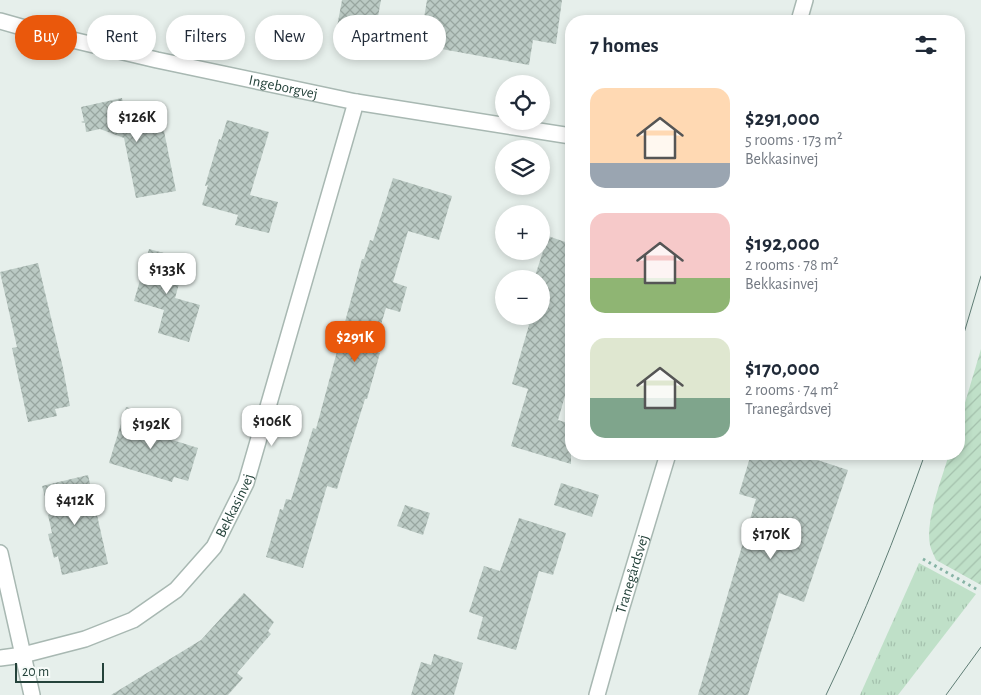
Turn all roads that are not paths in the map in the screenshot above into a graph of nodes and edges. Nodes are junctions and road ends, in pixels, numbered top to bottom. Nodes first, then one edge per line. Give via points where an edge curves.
1 (805, 0) edge
2 (801, 15) edge
3 (0, 21) edge
4 (356, 102) junction
5 (565, 135) edge
6 (666, 460) edge
7 (0, 553) edge
8 (23, 655) junction
9 (0, 658) edge
10 (32, 695) edge
11 (597, 695) edge

1 - 2 street
3 - 4 street, Ingeborgvej via 157,60
4 - 5 street, Ingeborgvej
4 - 8 street, Bekkasinvej via 246,483 214,547 176,590 133,620 85,639
6 - 11 street, Tranegårdsvej
7 - 8 street
8 - 9 street, Bekkasinvej
8 - 10 street

